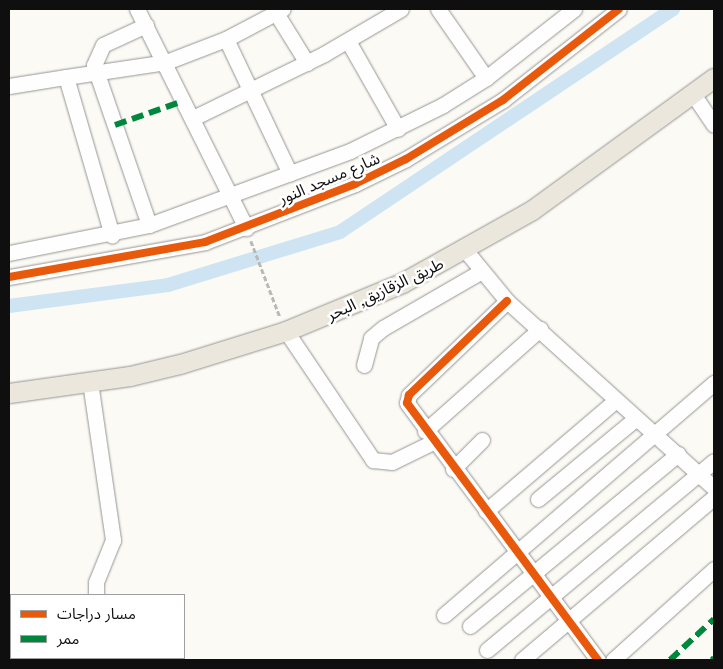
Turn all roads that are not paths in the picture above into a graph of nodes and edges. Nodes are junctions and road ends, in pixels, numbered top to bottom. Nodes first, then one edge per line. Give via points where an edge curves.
1 (137, 9) edge
2 (401, 9) edge
3 (438, 9) edge
4 (574, 9) edge
5 (619, 9) edge
6 (274, 12) edge
7 (557, 14) edge
8 (146, 25) junction
9 (226, 39) junction
10 (348, 40) junction
11 (166, 62) junction
12 (307, 63) junction
13 (96, 73) junction
14 (66, 77) junction
15 (486, 78) junction
16 (714, 78) edge
17 (9, 86) edge
18 (253, 88) junction
19 (693, 94) junction
20 (193, 118) junction
21 (714, 125) edge
22 (398, 129) junction
23 (290, 174) junction
24 (232, 197) junction
25 (149, 225) junction
26 (246, 228) junction
27 (112, 235) junction
28 (466, 251) junction
29 (9, 253) edge
30 (480, 272) junction
31 (9, 278) edge
32 (507, 301) junction
33 (540, 329) junction
34 (286, 331) junction
35 (364, 365) dead end
36 (90, 382) junction
37 (714, 383) edge
38 (9, 393) edge
39 (615, 401) junction
40 (636, 419) junction
41 (429, 437) junction
42 (655, 437) junction
43 (482, 440) dead end
44 (678, 454) junction
45 (714, 461) edge
46 (453, 469) junction
47 (700, 474) junction
48 (714, 488) edge
49 (714, 497) edge
50 (538, 499) dead end
51 (486, 511) junction
52 (518, 553) junction
53 (714, 570) edge
54 (533, 574) junction
55 (96, 594) edge
56 (551, 597) junction
57 (444, 616) dead end
58 (570, 622) junction
59 (470, 626) dead end
60 (487, 650) dead end
61 (522, 660) edge
62 (598, 660) edge
63 (613, 660) edge

1 - 8 street
2 - 10 street
3 - 15 street
4 - 7 street
5 - 26 street, شارع مسجد النور via 456,131 355,184
6 - 9 street
6 - 12 street
7 - 15 street
8 - 11 street
8 - 13 street via 99,49 94,58
9 - 11 street
9 - 18 street
10 - 12 street
10 - 22 street
11 - 13 street
11 - 20 street
12 - 18 street
13 - 14 street
13 - 25 street
14 - 17 street
14 - 27 street
15 - 22 street
16 - 19 main road, طريق الزقازيق, البحر
18 - 20 street
18 - 23 street
19 - 21 street
19 - 28 main road, طريق الزقازيق, البحر via 577,180
20 - 24 street
22 - 23 street
23 - 24 street
24 - 25 street
24 - 26 street
25 - 27 street
26 - 31 street, شارع مسجد النور via 164,252
27 - 29 street
28 - 30 street
28 - 34 main road, طريق الزقازيق, البحر via 402,284
30 - 32 street
30 - 35 street via 382,328 371,338
32 - 33 street
32 - 41 street via 408,395 408,406
33 - 39 street
33 - 41 street
34 - 36 main road, طريق الزقازيق, البحر via 180,364
34 - 41 street via 373,460 392,462
36 - 38 main road, طريق الزقازيق, البحر
36 - 55 street via 113,540 96,582
37 - 42 street
39 - 40 street
39 - 51 street
40 - 42 street
40 - 50 street
41 - 46 street
42 - 44 street
42 - 52 street
43 - 46 street
44 - 47 street
44 - 54 street
45 - 47 street
46 - 51 street
47 - 48 street
47 - 56 street
49 - 58 street
51 - 52 street
52 - 54 street
52 - 57 street
53 - 63 street
54 - 56 street
54 - 59 street
56 - 58 street
56 - 60 street
58 - 61 street
58 - 62 street

